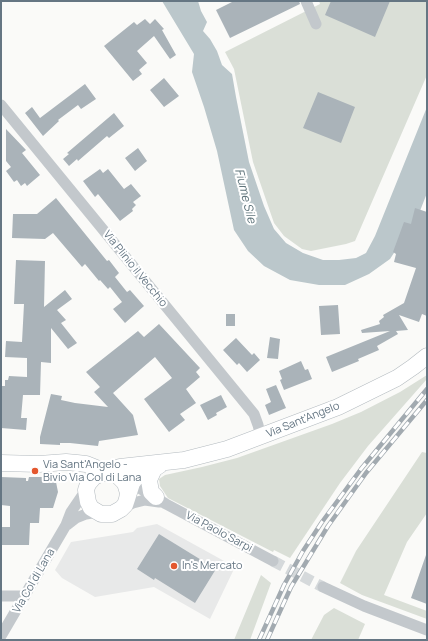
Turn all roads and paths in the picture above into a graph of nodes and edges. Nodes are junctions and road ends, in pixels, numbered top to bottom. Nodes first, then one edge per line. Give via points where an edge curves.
1 (306, 1) edge
2 (316, 24) dead end
3 (1, 106) edge
4 (427, 356) edge
5 (261, 437) junction
6 (1, 463) edge
7 (38, 464) junction
8 (165, 464) junction
9 (108, 473) junction
10 (132, 483) junction
11 (86, 488) junction
12 (161, 501) junction
13 (124, 504) junction
14 (98, 512) junction
15 (66, 525) junction
16 (273, 561) tunnel mouth
17 (324, 587) tunnel mouth
18 (1, 596) edge
19 (25, 596) junction
20 (427, 630) edge
21 (1, 636) edge

1 - 2 street
3 - 5 street, Via Plinio il Vecchio via 254,414
4 - 5 street, Via Sant'Angelo via 414,367 376,389
5 - 8 street, Via Sant'Angelo via 215,453
6 - 7 street
7 - 9 street via 86,464
7 - 11 street via 72,472 79,476
8 - 9 street, Via Sant'Angelo via 120,467
8 - 10 street, Via Sant'Angelo via 145,470
8 - 12 street via 154,469 149,480 151,492
9 - 10 street, Via Paolo Sarpi
9 - 11 street, Via Sant'Angelo via 94,477
9 - 13 street via 125,483 128,493
10 - 12 street, Via Paolo Sarpi
10 - 13 street, Via Sant'Angelo
11 - 14 street via 88,502 91,508
11 - 15 street, Via Col di Lana
12 - 13 street, Via Paolo Sarpi via 145,500
12 - 16 street, Via Paolo Sarpi
13 - 14 street via 112,514
14 - 15 street via 76,518
15 - 19 street, Via Col di Lana
17 - 20 street via 364,606
18 - 19 street
19 - 21 street, Via Col di Lana

